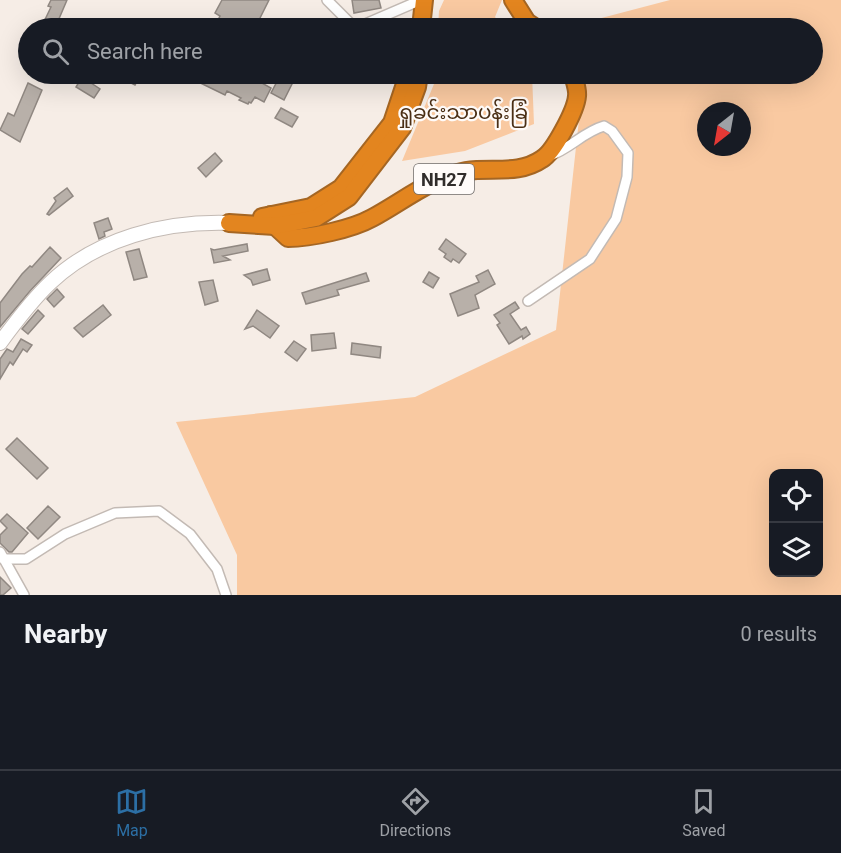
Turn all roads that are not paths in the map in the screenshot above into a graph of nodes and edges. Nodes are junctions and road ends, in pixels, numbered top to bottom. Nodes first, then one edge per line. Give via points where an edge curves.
1 (327, 0) edge
2 (513, 0) edge
3 (417, 1) edge
4 (345, 18) edge
5 (378, 18) edge
6 (413, 18) edge
7 (420, 18) edge
8 (524, 18) edge
9 (405, 84) edge
10 (417, 84) edge
11 (575, 84) edge
12 (544, 158) junction
13 (273, 220) junction
14 (229, 223) joint
15 (528, 301) dead end
16 (0, 343) edge
17 (1, 558) edge
18 (24, 595) edge
19 (226, 595) edge

1 - 4 street
2 - 8 highway
3 - 5 street
3 - 6 highway
3 - 7 highway
9 - 13 highway, NH27 via 392,123 341,188 311,207
10 - 13 highway, NH27 via 402,128 349,197 316,218
11 - 12 highway via 578,95 561,135
12 - 13 highway, NH27 via 526,168 466,171 436,181 370,220 322,235 288,238
12 - 15 street via 562,152 591,130 604,126 628,153 627,177 616,219 590,259
13 - 14 highway, NH27
14 - 16 main road via 209,222 142,232 95,251 50,283
17 - 18 street
17 - 19 street via 26,559 65,534 115,513 159,511 189,534 217,569

